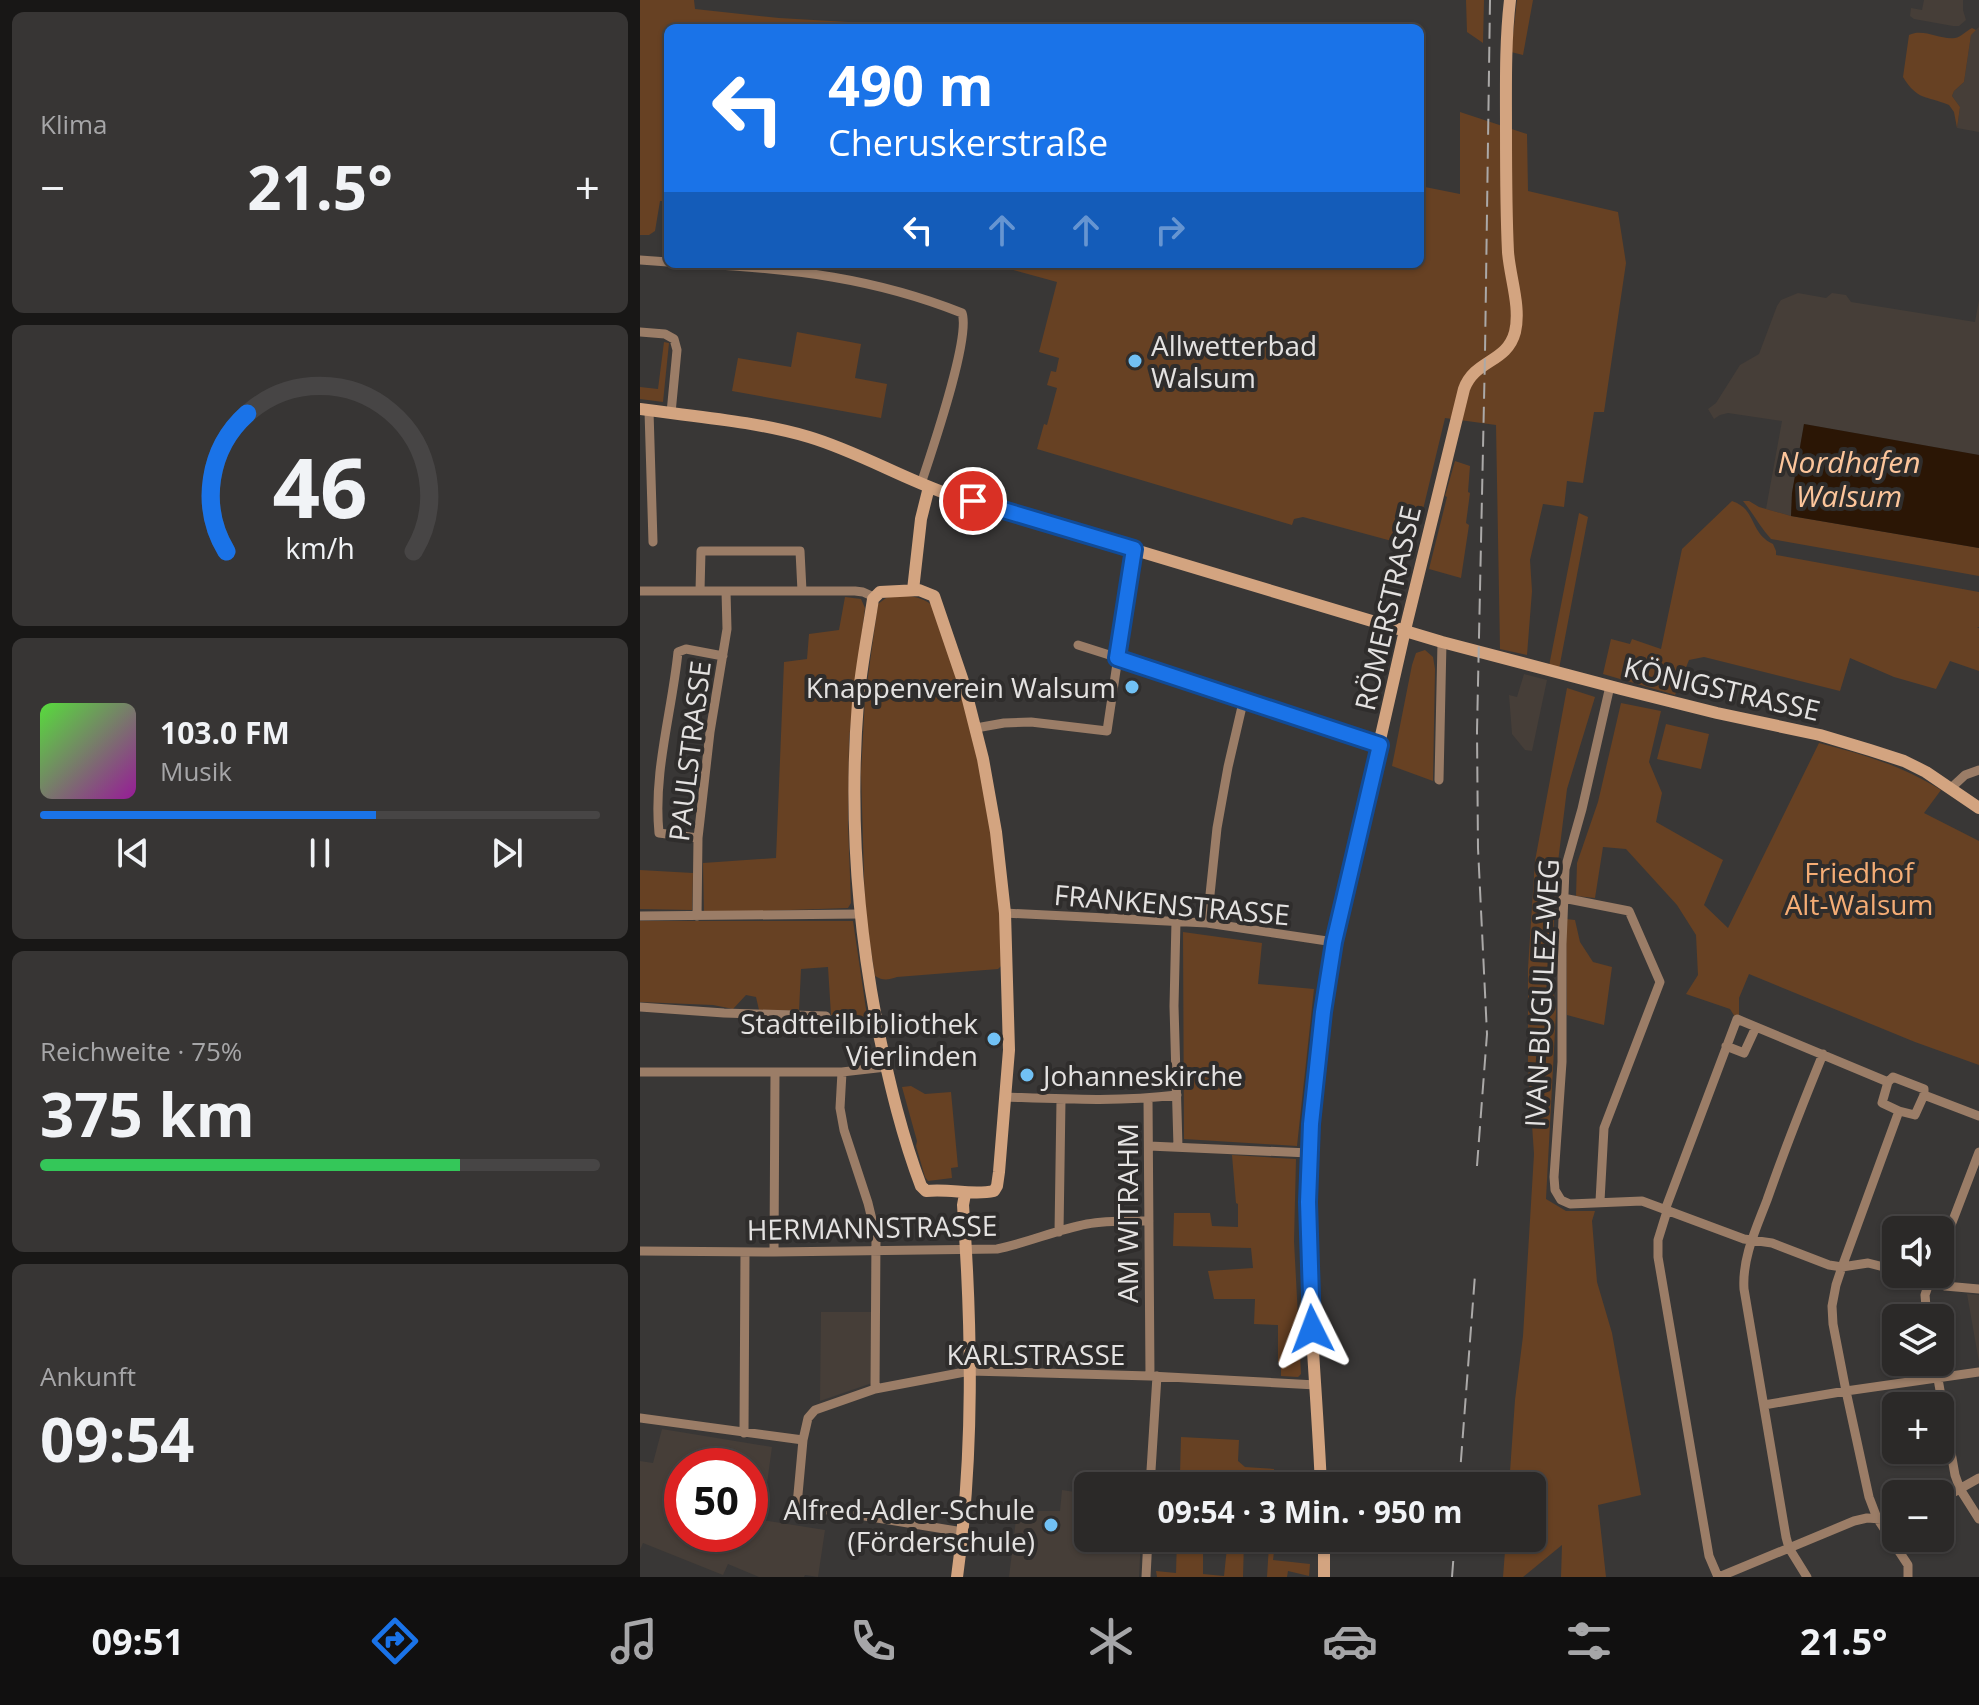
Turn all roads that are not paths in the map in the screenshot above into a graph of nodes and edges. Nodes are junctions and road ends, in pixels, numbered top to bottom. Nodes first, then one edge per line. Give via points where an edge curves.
1 (1510, 0) edge
2 (640, 260) edge
3 (664, 262) edge
4 (760, 268) edge
5 (640, 332) edge
6 (645, 410) edge
7 (671, 413) junction
8 (925, 486) junction
9 (653, 542) dead end
10 (1134, 549) junction
11 (913, 590) junction
12 (640, 591) edge
13 (700, 591) junction
14 (726, 591) junction
15 (802, 591) junction
16 (874, 597) junction
17 (1405, 630) junction
18 (1442, 642) junction
19 (1078, 645) dead end
20 (723, 656) junction
21 (1117, 658) junction
22 (1610, 686) junction
23 (1244, 698) junction
24 (976, 728) junction
25 (1380, 745) junction
26 (1979, 770) edge
27 (1439, 780) dead end
28 (1951, 788) junction
29 (1979, 808) edge
30 (698, 838) junction
31 (1563, 898) junction
32 (1005, 913) junction
33 (860, 914) junction
34 (640, 916) edge
35 (697, 916) junction
36 (1176, 921) junction
37 (1207, 923) junction
38 (1334, 942) junction
39 (640, 1007) edge
40 (826, 1016) dead end
41 (1756, 1027) junction
42 (1726, 1046) junction
43 (1823, 1054) junction
44 (886, 1067) junction
45 (640, 1072) edge
46 (775, 1072) junction
47 (842, 1072) junction
48 (1888, 1082) junction
49 (1177, 1095) junction
50 (1924, 1095) junction
51 (1005, 1097) junction
52 (1148, 1098) junction
53 (1061, 1100) junction
54 (1899, 1111) junction
55 (1979, 1116) edge
56 (1149, 1146) junction
57 (1178, 1147) junction
58 (1979, 1152) edge
59 (1309, 1153) junction
60 (965, 1194) junction
61 (1600, 1201) junction
62 (1666, 1210) junction
63 (1954, 1217) edge
64 (1149, 1221) junction
65 (1059, 1232) junction
66 (1752, 1241) junction
67 (640, 1251) edge
68 (876, 1251) junction
69 (967, 1251) junction
70 (745, 1252) junction
71 (774, 1252) junction
72 (1882, 1265) edge
73 (1842, 1267) junction
74 (1954, 1287) edge
75 (1979, 1289) edge
76 (970, 1371) junction
77 (1979, 1372) edge
78 (1154, 1376) junction
79 (1938, 1378) junction
80 (1316, 1385) junction
81 (875, 1389) junction
82 (1846, 1391) junction
83 (1764, 1405) junction
84 (640, 1418) edge
85 (744, 1433) junction
86 (803, 1440) junction
87 (1151, 1472) edge
88 (1320, 1472) edge
89 (1979, 1478) edge
90 (1960, 1489) junction
91 (1954, 1492) edge
92 (1877, 1518) junction
93 (1882, 1519) edge
94 (1979, 1519) edge
95 (963, 1532) junction
96 (1789, 1548) junction
97 (1147, 1552) edge
98 (1324, 1552) edge
99 (957, 1577) edge
100 (1146, 1577) edge
101 (1324, 1577) edge
102 (1718, 1577) edge
103 (1807, 1577) edge
104 (1908, 1577) edge

1 - 17 street, RÖMERSTRASSE via 1508,251 1515,335 1502,354 1471,375 1464,389
2 - 3 street
4 - 8 street via 869,283 962,313 954,372
5 - 7 street via 674,339
6 - 7 street, KÖNIGSTRASSE
6 - 9 street
7 - 8 street, KÖNIGSTRASSE via 809,437
8 - 10 street, KÖNIGSTRASSE
8 - 11 street
10 - 17 street, KÖNIGSTRASSE
10 - 21 street
11 - 16 street
11 - 24 street via 934,596
12 - 13 street
13 - 14 street
13 - 15 street via 701,551 800,551
14 - 15 street
14 - 20 street, PAULSTRASSE
15 - 16 street via 863,592
16 - 33 street via 854,771
17 - 18 street, KÖNIGSTRASSE
17 - 25 street, RÖMERSTRASSE
18 - 22 street, KÖNIGSTRASSE
18 - 27 street
19 - 21 street
20 - 30 street, PAULSTRASSE
20 - 30 street via 678,652 659,779 659,833
21 - 23 street
21 - 24 street via 1107,731 1031,722
22 - 28 street, KÖNIGSTRASSE via 1820,735 1904,761
22 - 31 street, IVAN-BUGULEZ-WEG via 1568,854
23 - 25 street
23 - 37 street via 1217,828
24 - 32 street
25 - 38 street, RÖMERSTRASSE
26 - 28 street
28 - 29 street, KÖNIGSTRASSE
30 - 35 street, PAULSTRASSE
31 - 61 street, IVAN-BUGULEZ-WEG via 1555,1190 1570,1204
31 - 61 street via 1629,911 1660,982 1604,1128
32 - 36 street, FRANKENSTRASSE
32 - 51 street
33 - 35 street
33 - 44 street
34 - 35 street
36 - 37 street, FRANKENSTRASSE
36 - 49 street, AM WITRAHM
37 - 38 street, FRANKENSTRASSE
38 - 59 street, RÖMERSTRASSE
39 - 40 street
41 - 42 street via 1744,1053
41 - 42 street via 1737,1019
41 - 43 street
42 - 62 street
43 - 48 street
43 - 66 street
44 - 47 street
44 - 60 street via 922,1188
45 - 46 street
46 - 47 street
46 - 71 street
47 - 68 street via 842,1119 868,1203
48 - 50 street via 1893,1077 1924,1089
48 - 54 street via 1882,1103
49 - 52 street
49 - 57 street, AM WITRAHM
50 - 54 street via 1915,1115
50 - 55 street
51 - 53 street
51 - 60 street via 996,1189
52 - 53 street
52 - 56 street, AM WITRAHM
53 - 65 street
54 - 73 street
56 - 57 street
56 - 64 street, AM WITRAHM
57 - 59 street
58 - 63 street
59 - 80 street, RÖMERSTRASSE
60 - 69 street
61 - 62 street via 1642,1201
62 - 66 street
62 - 102 street via 1658,1257 1709,1556
64 - 65 street, HERMANNSTRASSE via 1101,1222
64 - 78 street, AM WITRAHM
65 - 69 street, HERMANNSTRASSE via 997,1249
66 - 73 street
66 - 83 street via 1744,1289
67 - 70 street, HERMANNSTRASSE
68 - 69 street, HERMANNSTRASSE
68 - 71 street, HERMANNSTRASSE
68 - 81 street
69 - 76 street
70 - 71 street, HERMANNSTRASSE
70 - 85 street
72 - 73 street
73 - 82 street via 1832,1306
74 - 75 street
76 - 78 street, KARLSTRASSE
76 - 81 street, KARLSTRASSE
76 - 95 street
77 - 79 street
78 - 80 street, KARLSTRASSE
78 - 87 street, AM WITRAHM
79 - 82 street
79 - 90 street
80 - 88 street, RÖMERSTRASSE
81 - 86 street, KARLSTRASSE via 815,1410
82 - 83 street
82 - 92 street
83 - 96 street
84 - 85 street
85 - 86 street
86 - 95 street via 797,1505
89 - 90 street
90 - 91 street
90 - 94 street
92 - 93 street
92 - 96 street via 1854,1521
92 - 104 street via 1908,1565
95 - 99 street
96 - 102 street
96 - 103 street
97 - 100 street
98 - 101 street

